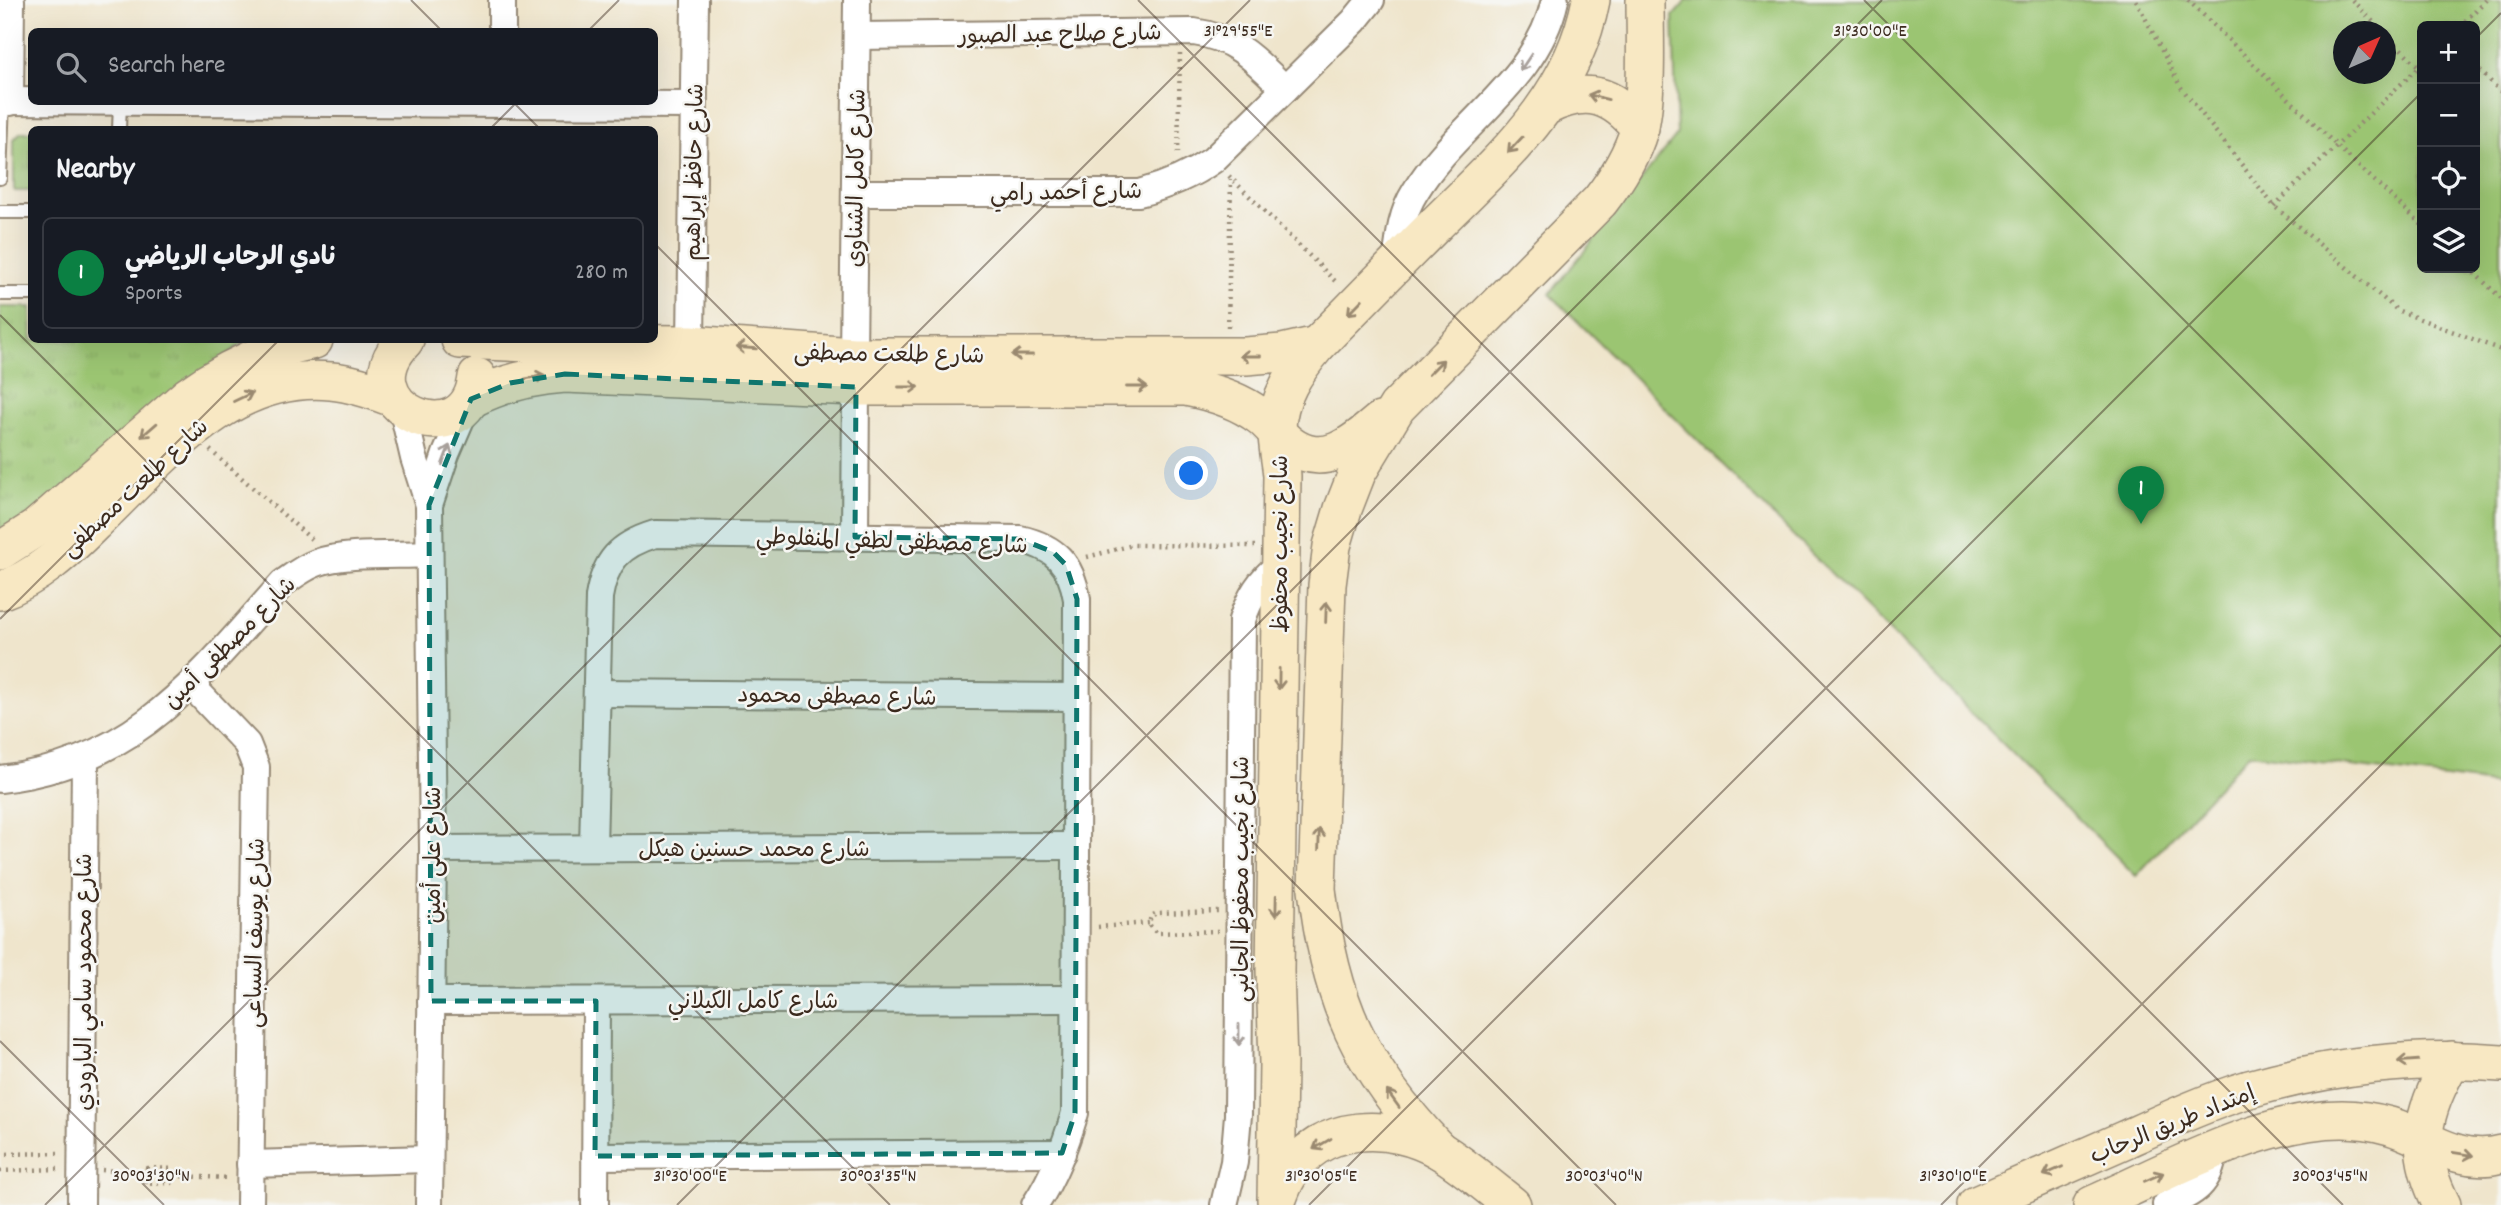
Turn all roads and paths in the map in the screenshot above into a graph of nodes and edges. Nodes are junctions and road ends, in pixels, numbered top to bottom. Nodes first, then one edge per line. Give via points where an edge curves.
1 (11, 0) edge
2 (502, 0) edge
3 (695, 0) edge
4 (857, 0) edge
5 (1371, 0) edge
6 (1555, 0) edge
7 (1591, 0) edge
8 (2136, 0) edge
9 (2188, 0) edge
10 (2352, 0) edge
11 (2486, 0) edge
12 (1647, 2) edge
13 (2372, 21) edge
14 (2465, 21) edge
15 (502, 28) edge
16 (1181, 32) junction
17 (857, 36) junction
18 (2396, 44) edge
19 (2417, 62) edge
20 (2417, 68) edge
21 (2480, 71) edge
22 (1285, 89) junction
23 (2501, 92) edge
24 (4, 101) edge
25 (28, 101) edge
26 (120, 105) edge
27 (658, 105) edge
28 (694, 105) junction
29 (1547, 106) junction
30 (119, 126) edge
31 (1640, 128) junction
32 (2336, 145) junction
33 (1222, 169) junction
34 (0, 178) edge
35 (1178, 180) junction
36 (855, 193) junction
37 (2274, 205) junction
38 (0, 212) edge
39 (28, 212) edge
40 (2417, 220) edge
41 (1396, 264) junction
42 (2474, 273) edge
43 (0, 294) edge
44 (28, 294) edge
45 (2501, 298) edge
46 (1357, 304) junction
47 (295, 343) edge
48 (402, 343) edge
49 (463, 343) edge
50 (528, 343) edge
51 (691, 344) junction
52 (1317, 345) junction
53 (263, 348) edge
54 (2501, 350) edge
55 (1228, 355) junction
56 (854, 372) junction
57 (469, 402) junction
58 (398, 404) junction
59 (1396, 407) junction
60 (190, 432) junction
61 (1277, 432) junction
62 (429, 505) junction
63 (855, 537) junction
64 (0, 551) edge
65 (429, 554) junction
66 (1280, 555) junction
67 (333, 558) junction
68 (1066, 565) junction
69 (0, 591) edge
70 (191, 685) junction
71 (597, 693) junction
72 (1077, 697) junction
73 (85, 759) junction
74 (0, 779) edge
75 (1076, 846) junction
76 (593, 848) junction
77 (433, 849) junction
78 (1240, 920) junction
79 (1149, 923) junction
80 (1076, 929) junction
81 (1075, 999) junction
82 (431, 1001) junction
83 (596, 1001) junction
84 (2452, 1060) junction
85 (2501, 1063) edge
86 (2423, 1141) junction
87 (1438, 1150) junction
88 (2214, 1151) junction
89 (1062, 1153) junction
90 (0, 1154) edge
91 (2501, 1154) edge
92 (595, 1156) junction
93 (429, 1159) junction
94 (82, 1161) junction
95 (0, 1171) edge
96 (146, 1173) junction
97 (174, 1176) junction
98 (250, 1183) edge
99 (1276, 1203) edge
100 (81, 1205) edge
101 (429, 1205) edge
102 (595, 1205) edge
103 (1035, 1205) edge
104 (1224, 1205) edge
105 (1512, 1205) edge
106 (1976, 1205) edge
107 (2092, 1205) edge
108 (2166, 1205) edge
109 (2442, 1205) edge

1 - 24 street
2 - 15 street
3 - 28 street, شارع حافظ إبراهيم
4 - 17 street, شارع كامل الشناوى
5 - 22 street, شارع أحمد رامي
6 -> 41 street via 1537,46 1513,81 1414,193 1400,227
7 - 29 street, شارع نجيب محفوظ via 1579,43
8 - 37 path via 2180,86
9 - 32 path
10 - 13 path
11 - 14 path
12 - 31 street, شارع نجيب محفوظ
16 - 17 street, شارع صلاح عبد الصبور
16 - 22 street, شارع صلاح عبد الصبور via 1208,34 1233,43
16 - 35 path
17 - 36 street, شارع كامل الشناوى
18 - 19 path
20 - 32 path
21 - 23 path
22 - 33 street, شارع أحمد رامي
24 - 25 street
24 - 34 lane
26 - 30 lane
27 - 28 street
28 - 51 street, شارع حافظ إبراهيم
31 -> 29 street via 1608,99 1587,94 1566,96
29 -> 41 street, شارع نجيب محفوظ via 1513,148
59 -> 31 street, شارع نجيب محفوظ via 1600,201 1617,179
32 - 37 path
32 - 40 path
33 - 35 street, شارع أحمد رامي
33 - 46 path
33 - 55 path
35 - 36 street, شارع أحمد رامي via 1139,193
36 - 56 street, شارع كامل الشناوى
37 - 54 path via 2397,310
38 - 39 lane
41 - 46 street, شارع نجيب محفوظ
42 - 45 path
43 - 44 lane
46 -> 52 street, شارع نجيب محفوظ
47 - 53 street, شارع طلعت مصطفى
48 - 58 street via 388,365 387,382
49 - 57 street via 478,374
50 - 51 street, شارع طلعت مصطفى
56 -> 51 street, شارع طلعت مصطفى
52 -> 55 street, شارع طلعت مصطفى via 1273,354
52 - 61 street, شارع نجيب محفوظ via 1288,385
53 -> 64 street, شارع طلعت مصطفى via 188,396 36,528
55 -> 56 street, شارع طلعت مصطفى
57 -> 56 street, شارع طلعت مصطفى via 510,383 539,376
56 -> 61 street, شارع طلعت مصطفى via 1186,387 1234,401
56 - 63 street, شارع كامل الشناوى
57 - 58 street, شارع طلعت مصطفى via 456,414 429,421 416,418
62 -> 57 street, شارع على أمين
60 -> 58 street, شارع طلعت مصطفى via 243,396 300,381 360,386
58 - 62 street, شارع على أمين
59 - 61 street, شارع طلعت مصطفى via 1357,441 1331,454 1301,451
87 -> 59 street, شارع نجيب محفوظ via 1383,1084 1352,1031 1325,950 1317,889 1326,585 1332,547 1357,473
60 - 67 path
60 - 69 street, شارع طلعت مصطفى via 62,554
61 - 66 street, شارع نجيب محفوظ via 1282,476
62 - 65 street, شارع على أمين
63 - 68 street, شارع مصطفى لطفي المنفلوطي via 1020,539 1038,543
63 - 71 street, شارع مصطفى لطفي المنفلوطي via 654,534 637,539 610,563 602,580
65 - 67 street, شارع مصطفى أمين
65 - 77 street, شارع على أمين
66 - 68 path via 1133,545
66 - 78 street, شارع نجيب محفوظ الجانبى via 1255,589 1242,620
66 -> 99 street, شارع نجيب محفوظ
67 - 70 street, شارع مصطفى أمين via 284,583
68 - 72 street via 1077,599
70 - 73 street, شارع مصطفى أمين via 136,730
70 - 98 street, شارع يوسف السباعى via 240,735 256,767
71 - 72 street, شارع مصطفى محمود
71 - 76 street, شارع مصطفى لطفي المنفلوطي
72 - 75 street
73 - 74 street, شارع مصطفى أمين
73 - 94 street, شارع محمود سامي البارودي
75 - 76 street, شارع محمد حسنين هيكل
75 - 80 street
76 - 77 street, شارع محمد حسنين هيكل
77 - 82 street, شارع على أمين
78 - 79 path via 1157,933
78 - 79 path via 1157,913
78 -> 104 street, شارع نجيب محفوظ الجانبى via 1238,1115
79 - 80 path
80 - 81 street
81 - 83 street, شارع كامل الكيلاني
81 - 89 street via 1075,1113
82 - 83 street, شارع كامل الكيلاني
82 - 93 street, شارع على أمين
83 - 92 street
84 - 85 street, إمتداد طريق الرحاب
84 - 86 street via 2432,1099
84 -> 106 street, إمتداد طريق الرحاب via 2348,1068 2249,1089
86 - 88 street, إمتداد طريق الرحاب via 2390,1126 2345,1119 2299,1122
86 -> 91 street, إمتداد طريق الرحاب via 2462,1155
86 - 109 street via 2425,1163
87 -> 99 street via 1392,1132 1363,1130 1334,1137 1308,1152 1288,1174
87 - 105 street
107 -> 88 street, إمتداد طريق الرحاب
88 - 108 street via 2202,1185
89 - 92 street
89 - 103 street
90 - 94 path
92 - 102 street
93 - 98 street
93 - 101 street, شارع على أمين
94 - 95 path
94 - 96 path
94 - 100 street, شارع محمود سامي البارودي
96 - 97 path via 147,1168 174,1169
96 - 97 path via 146,1184 174,1184
97 - 98 path

